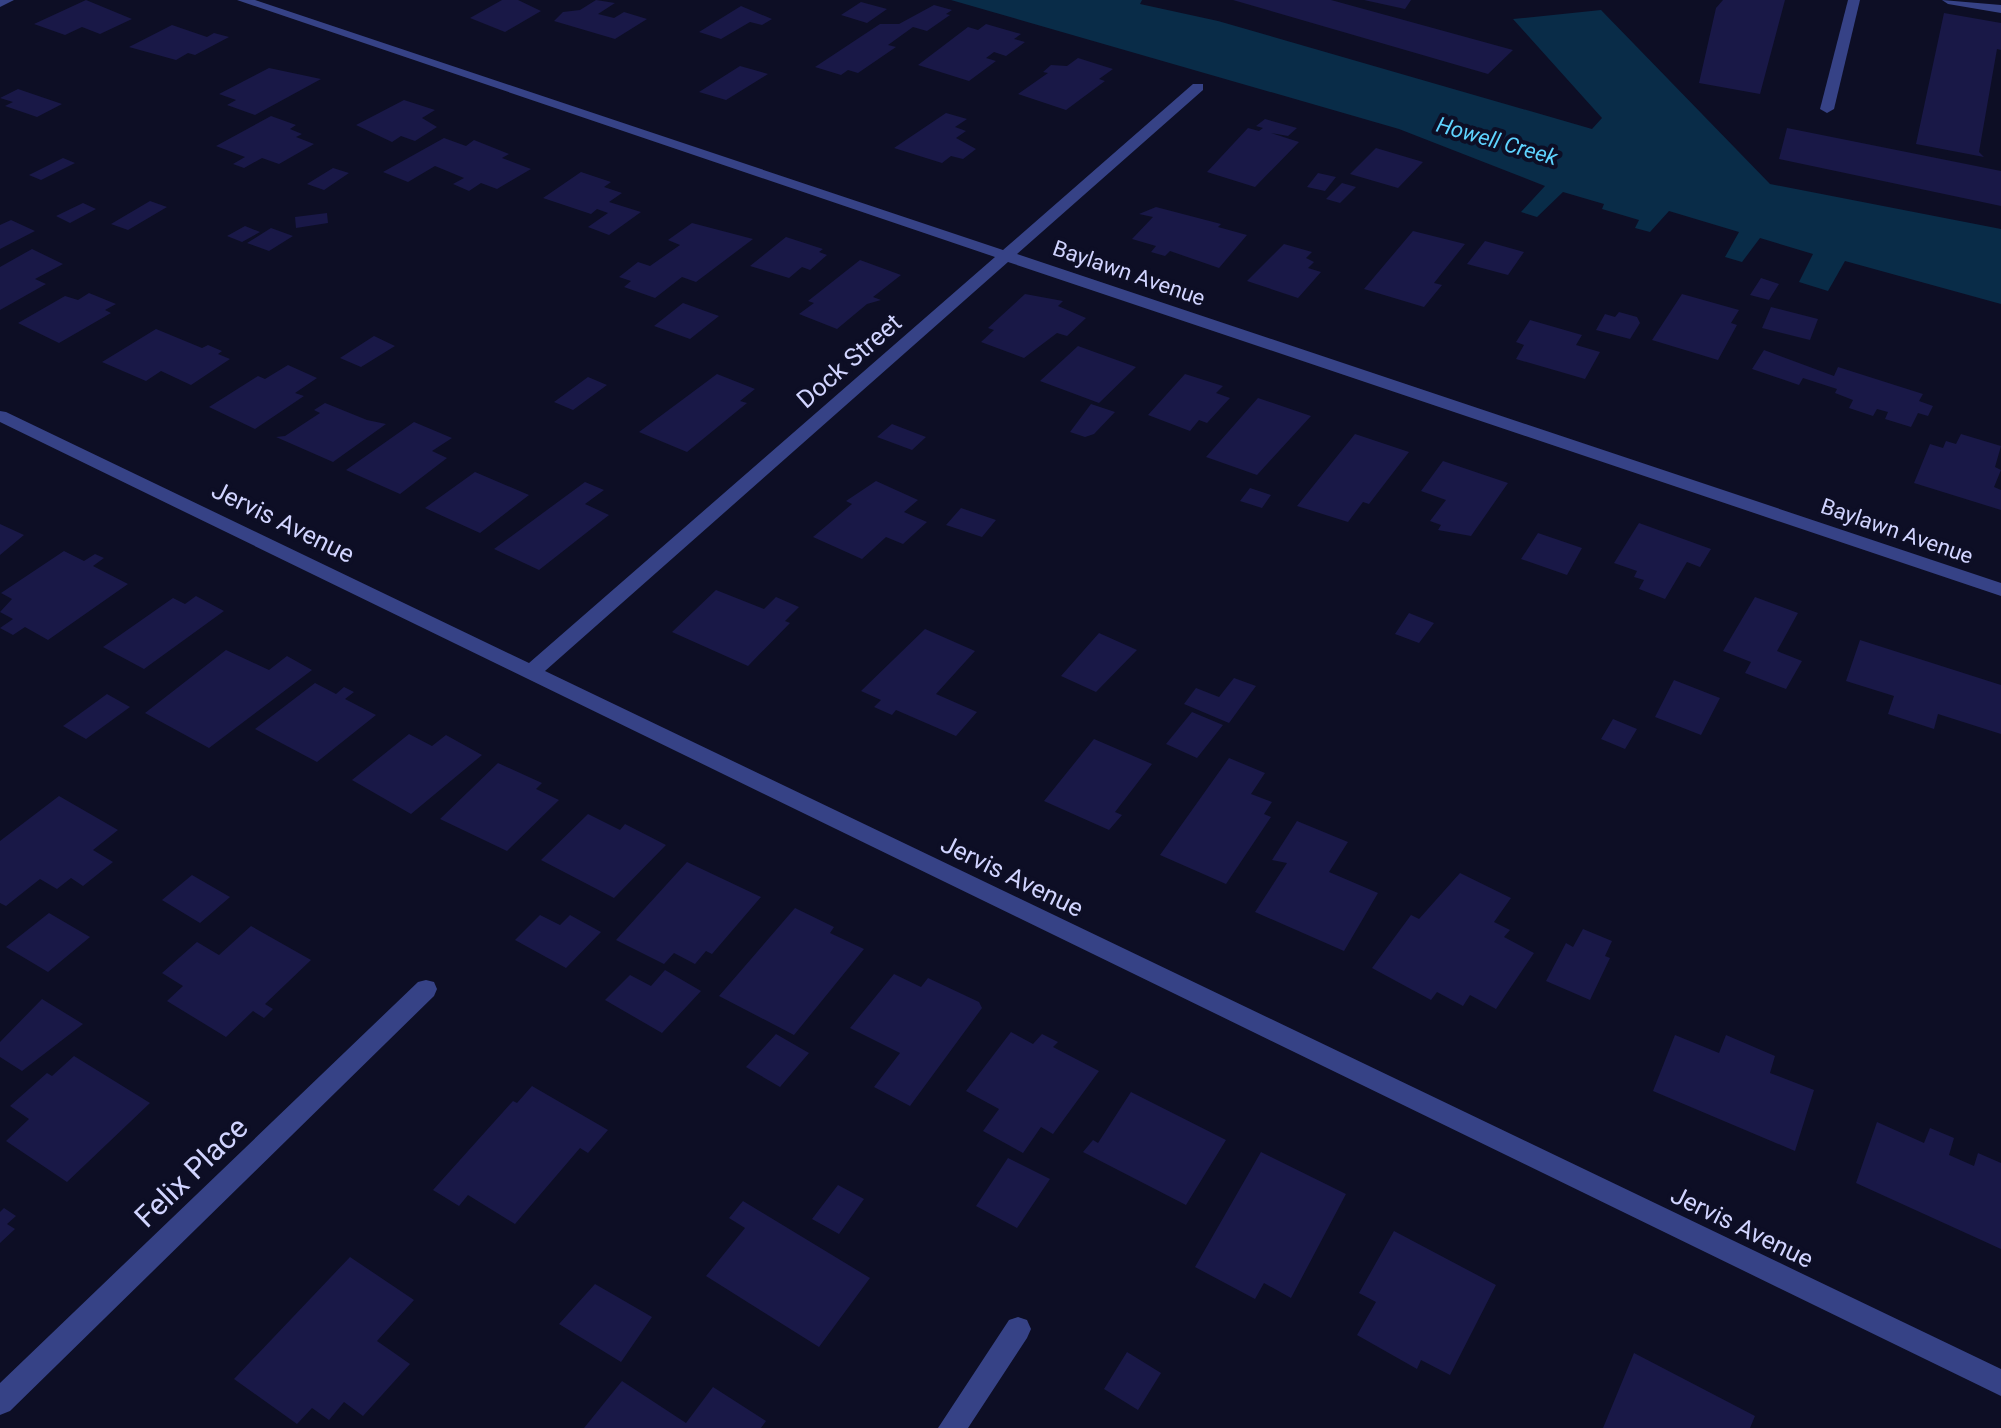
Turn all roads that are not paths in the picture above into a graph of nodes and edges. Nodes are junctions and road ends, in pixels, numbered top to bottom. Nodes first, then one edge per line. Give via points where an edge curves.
1 (8, 0) edge
2 (243, 0) edge
3 (1854, 0) edge
4 (1948, 0) edge
5 (0, 4) edge
6 (2001, 8) edge
7 (1198, 87) dead end
8 (1826, 109) dead end
9 (1007, 255) junction
10 (0, 416) edge
11 (2001, 590) edge
12 (533, 671) junction
13 (426, 990) dead end
14 (1018, 1329) dead end
15 (2001, 1383) edge
16 (0, 1402) edge
17 (952, 1428) edge

1 - 5 street
2 - 9 street, Baylawn Avenue
3 - 8 street
4 - 6 street
7 - 9 street, Dock Street
9 - 11 street, Baylawn Avenue
9 - 12 street, Dock Street
10 - 12 street, Jervis Avenue
12 - 15 street, Jervis Avenue
13 - 16 street, Felix Place
14 - 17 street

